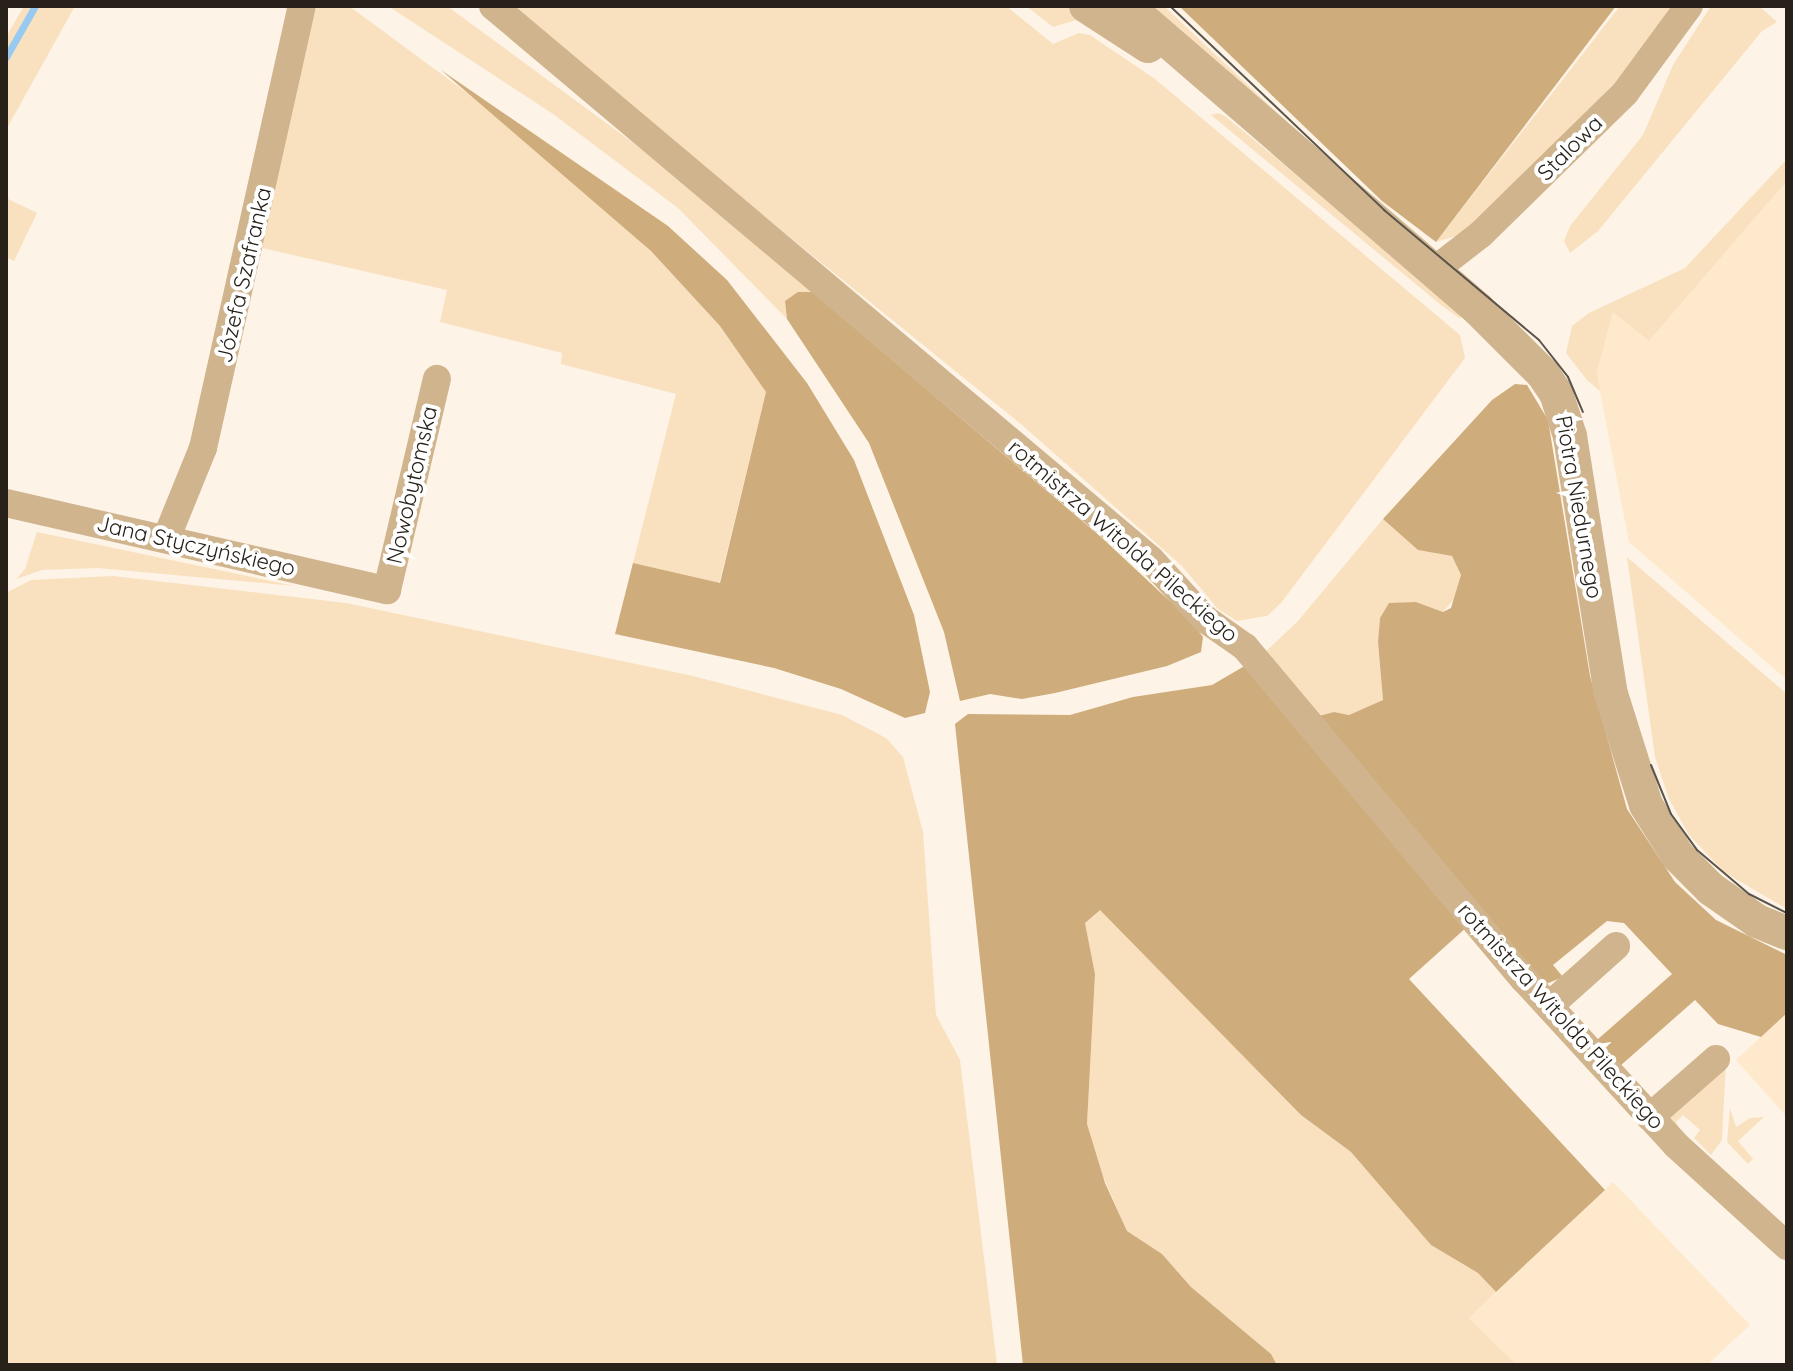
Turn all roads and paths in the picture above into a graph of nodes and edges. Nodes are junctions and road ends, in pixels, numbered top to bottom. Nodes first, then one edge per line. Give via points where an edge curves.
1 (302, 6) edge
2 (493, 6) edge
3 (1086, 6) edge
4 (1127, 6) edge
5 (1689, 6) edge
6 (1236, 103) junction
7 (1432, 272) junction
8 (437, 379) dead end
9 (6, 503) edge
10 (166, 539) junction
11 (387, 590) joint
12 (1787, 933) edge
13 (1616, 946) dead end
14 (1549, 1006) junction
15 (1716, 1059) dead end
16 (1650, 1117) junction
17 (1787, 1246) edge

1 - 10 street, Józefa Szafranka via 209,424
2 - 14 street, rotmistrza Witolda Pileckiego via 1150,559 1205,619 1245,647
3 - 6 street, Piotra Niedurnego
4 - 6 street, Piotra Niedurnego
5 - 7 street, Stalowa via 1625,93 1481,234
6 - 7 street, Piotra Niedurnego
7 - 12 street, Piotra Niedurnego via 1526,355 1560,402 1618,723 1655,823 1711,889 1757,921
8 - 11 street, Nowobytomska
9 - 10 street, Jana Styczyńskiego
10 - 11 street, Jana Styczyńskiego
13 - 14 street
14 - 16 street, rotmistrza Witolda Pileckiego
15 - 16 street
16 - 17 street, rotmistrza Witolda Pileckiego

